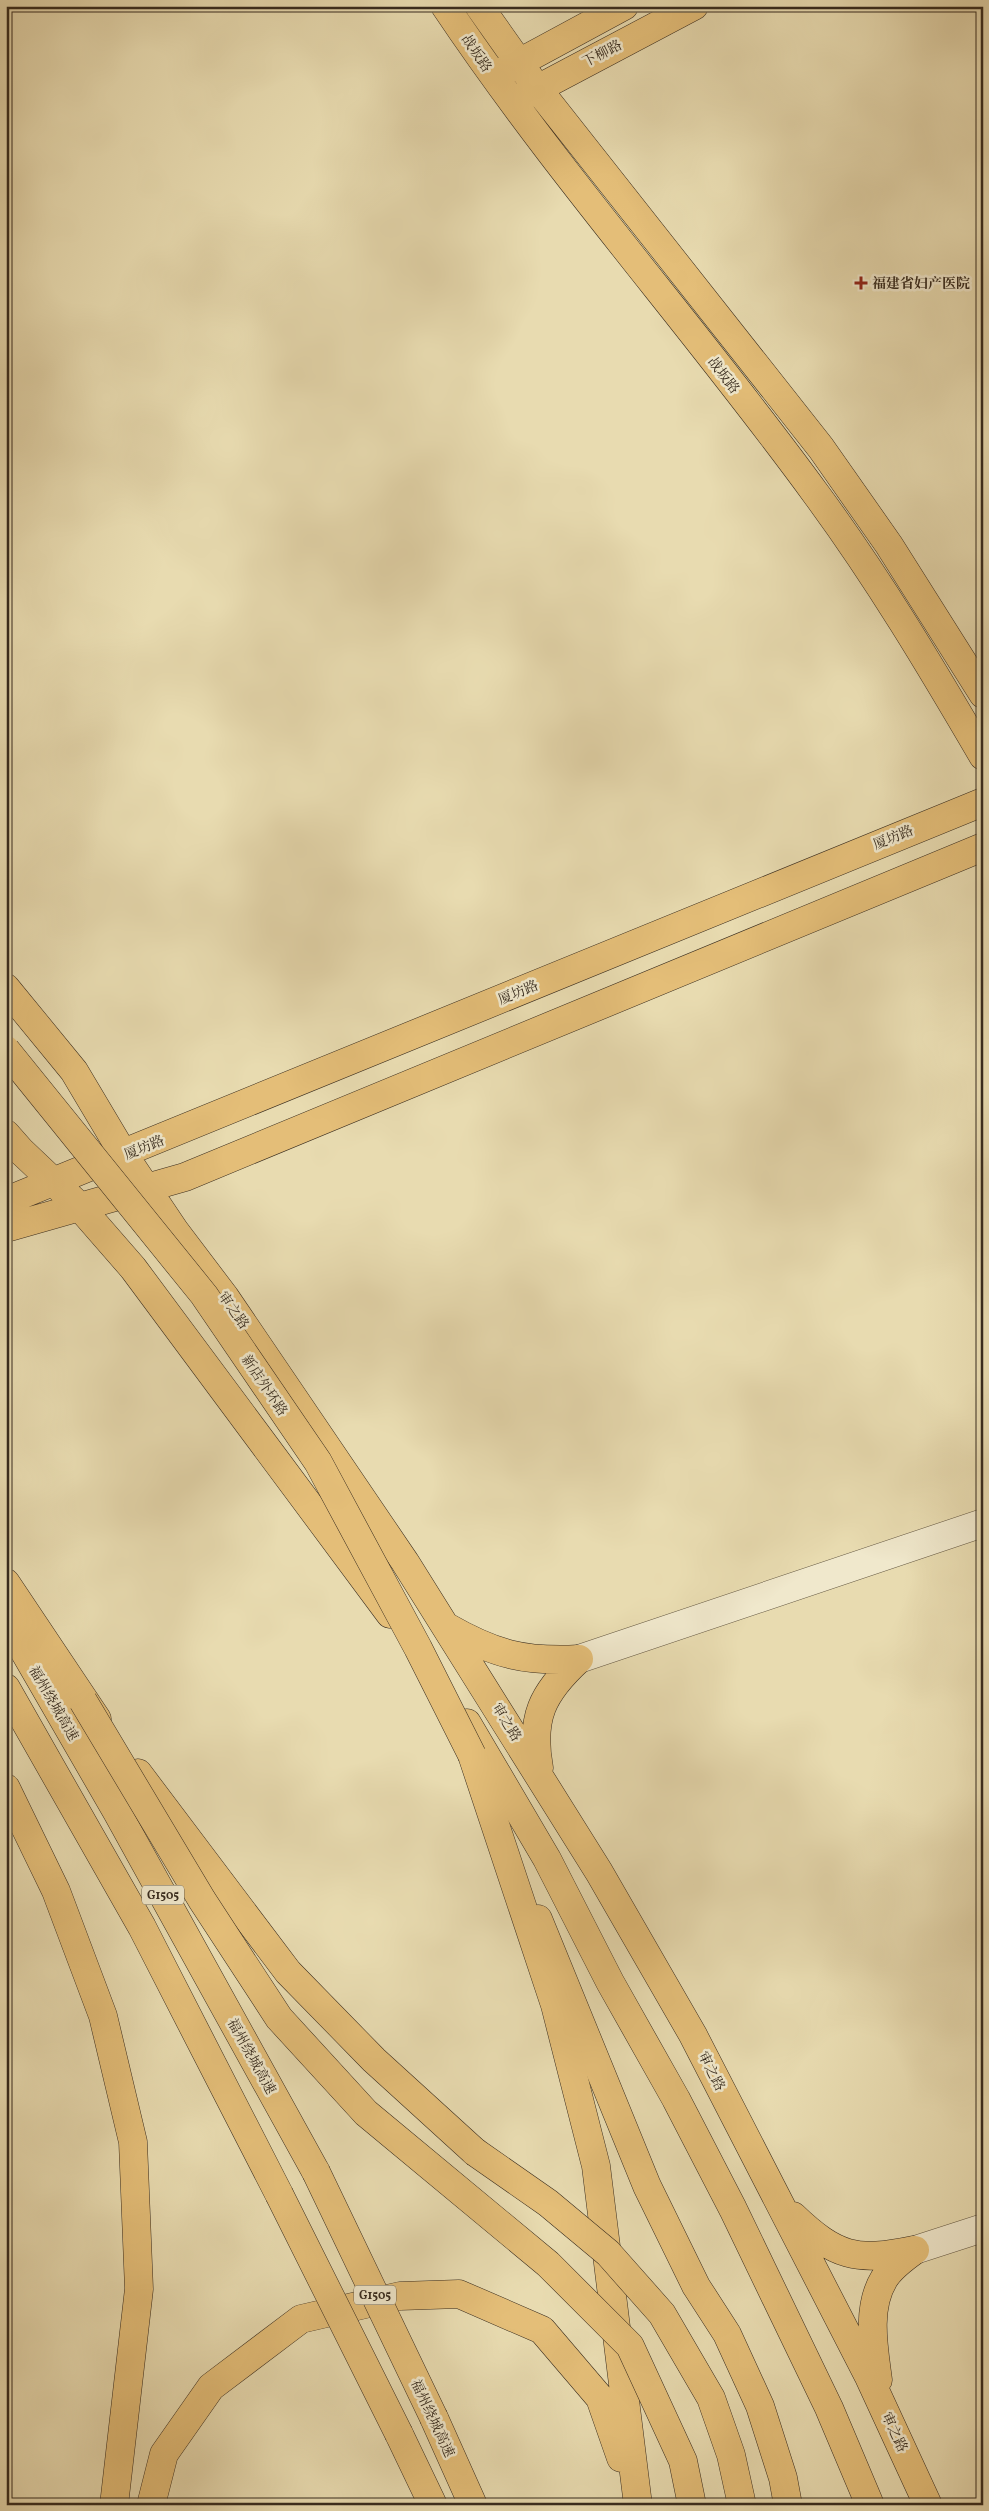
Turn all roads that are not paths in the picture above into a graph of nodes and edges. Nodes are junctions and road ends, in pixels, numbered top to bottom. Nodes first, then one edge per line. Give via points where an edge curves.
1 (445, 6) edge
2 (479, 6) edge
3 (624, 6) edge
4 (694, 6) edge
5 (517, 63) junction
6 (493, 77) junction
7 (537, 88) junction
8 (512, 103) junction
9 (983, 694) edge
10 (983, 756) edge
11 (983, 802) edge
12 (983, 848) edge
13 (6, 988) edge
14 (6, 1050) edge
15 (6, 1134) edge
16 (124, 1155) junction
17 (54, 1182) junction
18 (145, 1187) junction
19 (6, 1202) edge
20 (79, 1206) junction
21 (6, 1228) edge
22 (983, 1523) edge
23 (6, 1583) edge
24 (6, 1620) edge
25 (445, 1625) junction
26 (579, 1659) junction
27 (6, 1688) edge
28 (83, 1701) junction
29 (472, 1755) junction
30 (541, 1778) junction
31 (6, 1788) edge
32 (781, 2205) junction
33 (983, 2228) edge
34 (915, 2250) junction
35 (880, 2399) junction
36 (114, 2505) edge
37 (151, 2505) edge
38 (433, 2505) edge
39 (473, 2505) edge
40 (638, 2505) edge
41 (692, 2505) edge
42 (742, 2505) edge
43 (788, 2505) edge
44 (870, 2505) edge
45 (928, 2505) edge

1 - 6 main road, 战坂路
2 - 5 main road, 战坂路
3 - 5 main road
4 - 7 main road, 下柳路
5 - 6 main road
5 - 7 main road, 战坂路
6 - 8 main road, 战坂路
7 - 8 main road, 下柳路
7 - 9 main road, 战坂路 via 821,448 889,545
8 - 10 main road, 战坂路 via 823,503 893,605
11 - 16 main road, 厦坊路
12 - 18 main road via 185,1177
13 - 16 main road, 审之路 via 74,1071
14 - 29 main road, 新店外环路, bridge via 204,1295 318,1462
15 - 17 main road
16 - 17 main road, 厦坊路
16 - 18 main road, 审之路
17 - 19 main road, 厦坊路
17 - 20 main road
18 - 20 main road
18 - 25 main road, 审之路 via 231,1305
20 - 21 main road
20 - 44 main road via 133,1268 463,1716 548,1859 610,1982 733,2209 829,2408
22 - 26 street
23 - 28 main road
24 - 39 main road, 福州绕城高速 / G1505, bridge via 117,1812 316,2172
25 - 26 main road via 488,1649 517,1657 547,1661
25 - 30 main road, 审之路
26 - 30 main road via 554,1685 537,1718 536,1747
27 - 38 main road, G1505, bridge via 142,1928 279,2194
28 - 41 main road, bridge via 202,1900 279,2018 366,2113 548,2264 630,2346 684,2461
28 - 42 main road, bridge via 288,1972 374,2060 475,2152 548,2203 608,2253 662,2314 711,2398
29 - 40 main road via 555,2005 596,2166
29 - 43 main road via 647,2186 696,2286 728,2334 760,2406 783,2478
30 - 32 main road, 审之路 via 693,2035
31 - 36 main road via 56,1891 104,2016 132,2142 139,2289
32 - 34 main road via 810,2232 842,2252 872,2257
32 - 35 main road, 审之路
33 - 34 street
34 - 35 main road via 884,2279 877,2295 874,2343
35 - 45 main road, 审之路
37 - 40 main road via 164,2454 211,2386 301,2319 400,2296 459,2294 542,2330 600,2398

